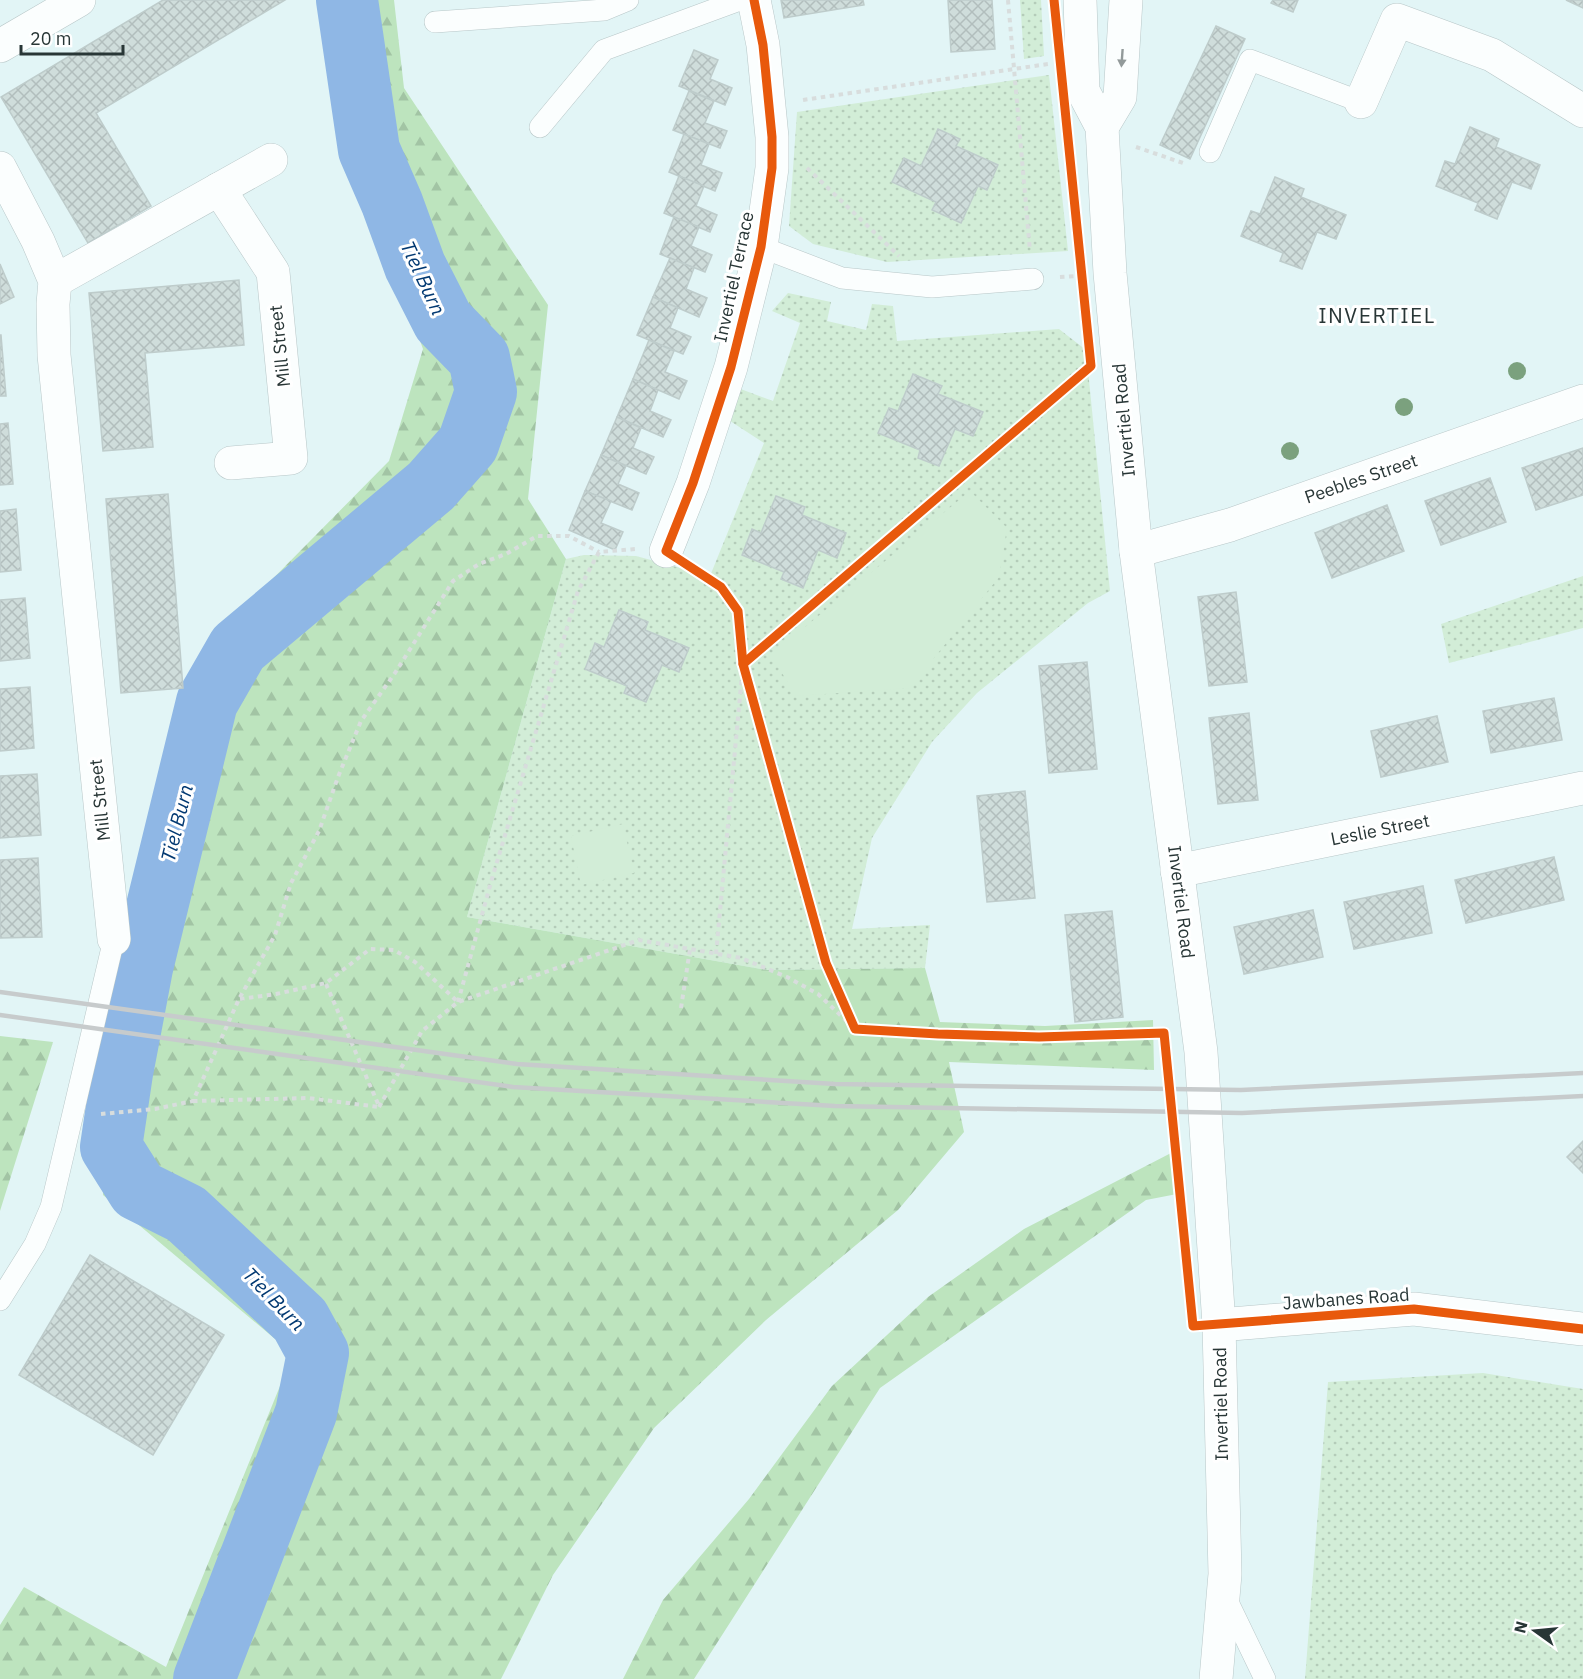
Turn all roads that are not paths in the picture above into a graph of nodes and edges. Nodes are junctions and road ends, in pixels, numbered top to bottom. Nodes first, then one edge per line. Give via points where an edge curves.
1 (79, 0) edge
2 (628, 0) edge
3 (740, 0) edge
4 (754, 0) edge
5 (1080, 0) edge
6 (1126, 0) edge
7 (435, 22) dead end
8 (0, 46) edge
9 (1360, 102) joint
10 (1583, 111) edge
11 (540, 127) dead end
12 (1102, 134) junction
13 (1210, 152) road end
14 (271, 160) dead end
15 (0, 168) edge
16 (219, 189) junction
17 (760, 247) junction
18 (1033, 279) road end
19 (55, 281) junction
20 (1583, 401) edge
21 (231, 463) dead end
22 (666, 551) road end
23 (1136, 551) junction
24 (1583, 789) edge
25 (1177, 871) junction
26 (114, 939) joint
27 (0, 1300) edge
28 (1219, 1325) junction
29 (1583, 1329) edge
30 (1223, 1592) junction
31 (1216, 1679) edge
32 (1265, 1679) edge

1 - 8 street
2 - 7 lane via 604,10
3 - 11 lane via 604,50
4 - 17 street, Invertiel Terrace via 763,45 772,137 772,168
5 - 12 street, Invertiel Road via 1083,91
6 -> 12 street via 1120,97
9 - 10 street via 1397,20 1492,55
9 - 13 lane via 1250,60
12 - 23 street, Invertiel Road via 1110,273
14 - 16 street
15 - 19 street, Mill Street
16 - 19 street
16 - 21 street, Mill Street via 273,272 291,459
17 - 18 lane via 842,278 932,288
17 - 22 street, Invertiel Terrace via 731,367
19 - 26 street, Mill Street via 54,355
20 - 23 street, Peebles Street via 1230,525
23 - 25 street, Invertiel Road
24 - 25 street, Leslie Street
25 - 28 street, Invertiel Road via 1201,1052
26 - 27 lane, Mill Street via 51,1207 35,1244
28 - 29 street, Jawbanes Road via 1414,1309
28 - 30 street, Invertiel Road
30 - 31 street, Invertiel Road
30 - 32 lane

